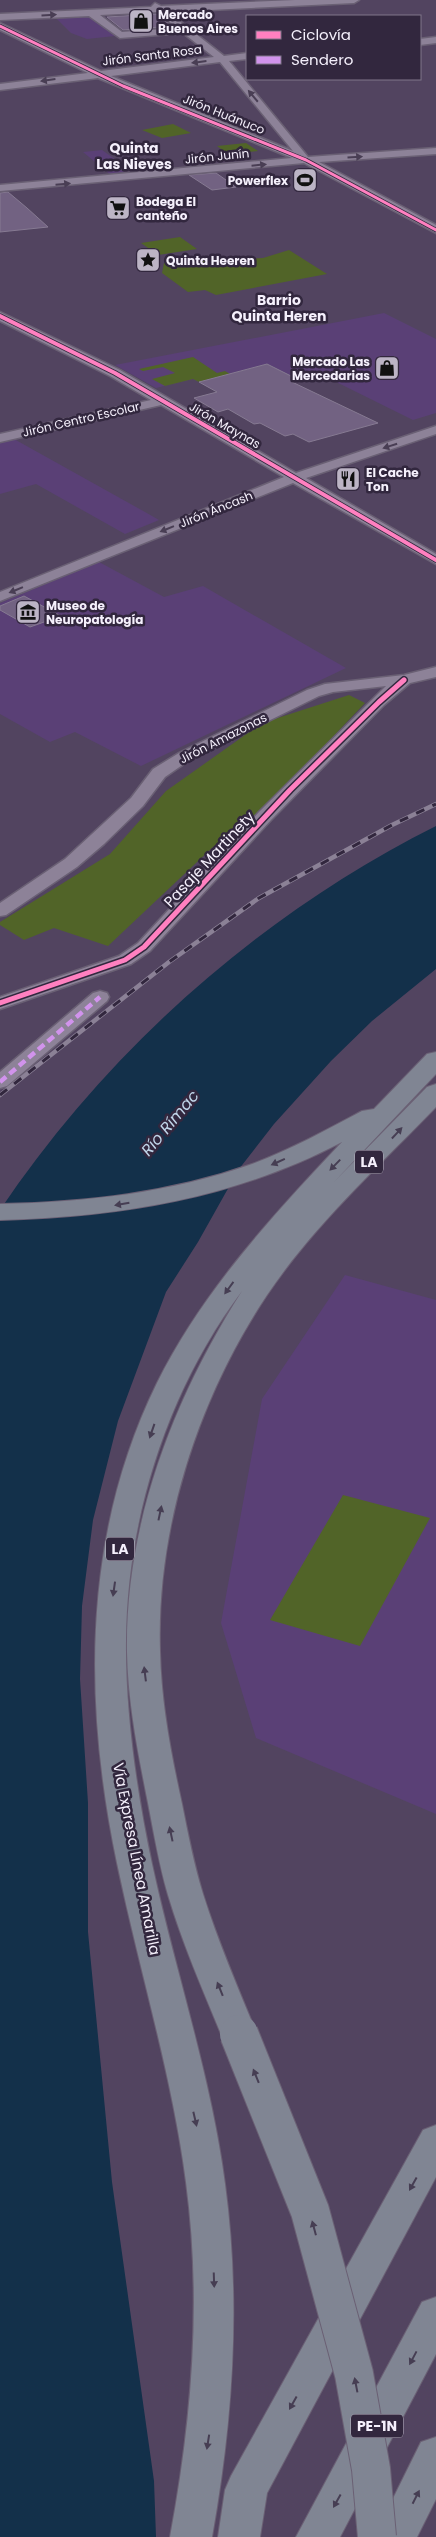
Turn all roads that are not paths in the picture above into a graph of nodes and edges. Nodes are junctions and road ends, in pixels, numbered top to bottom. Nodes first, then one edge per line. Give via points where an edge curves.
1 (144, 0) edge
2 (354, 0) edge
3 (315, 1) edge
4 (160, 9) junction
5 (92, 13) junction
6 (0, 18) edge
7 (0, 26) edge
8 (185, 30) junction
9 (436, 40) edge
10 (421, 42) edge
11 (246, 56) edge
12 (222, 59) junction
13 (96, 74) junction
14 (0, 87) edge
15 (436, 151) edge
16 (306, 160) junction
17 (0, 176) edge
18 (14, 187) junction
19 (0, 188) edge
20 (436, 230) edge
21 (1, 317) edge
22 (162, 401) junction
23 (436, 430) edge
24 (0, 438) edge
25 (293, 478) junction
26 (436, 560) edge
27 (0, 597) edge
28 (436, 672) edge
29 (404, 680) junction
30 (0, 911) edge
31 (100, 997) dead end
32 (0, 1003) edge
33 (436, 1059) edge
34 (0, 1082) edge
35 (436, 1092) edge
36 (392, 1104) junction
37 (0, 1212) edge
38 (436, 2141) edge
39 (436, 2314) edge
40 (436, 2456) edge
41 (191, 2537) edge
42 (239, 2537) edge
43 (317, 2537) edge
44 (377, 2537) edge
45 (395, 2537) edge

1 - 4 street
2 - 3 street
3 - 4 street
4 - 5 street
4 - 8 street
6 -> 5 street
5 - 8 street via 120,35
7 - 13 street, Jirón Huánuco
8 - 12 street
9 - 10 street
11 - 12 street, Jirón Santa Rosa
12 -> 13 street, Jirón Santa Rosa
16 -> 12 street
13 -> 14 street, Jirón Santa Rosa
13 - 16 street, Jirón Huánuco
16 -> 15 street, Jirón Junín
18 -> 16 street, Jirón Junín
16 - 20 street, Jirón Huánuco
17 - 18 street
18 - 19 street, Jirón Junín
21 - 22 street, Jirón Maynas via 100,365
22 - 24 street, Jirón Centro Escolar
22 - 25 street, Jirón Maynas
23 -> 25 street, Jirón Áncash
25 - 26 street, Jirón Maynas
25 -> 27 street, Jirón Áncash
28 - 29 street, Jirón Amazonas
29 - 30 street, Jirón Amazonas via 331,687 185,756 159,773 132,807 71,863
29 - 32 street, Pasaje Martinety via 381,697 300,779 144,947 125,960
31 - 34 street
33 - 36 highway, Vía Expresa Línea Amarilla / LA
44 -> 35 highway, LA, bridge via 371,2469 354,2374 310,2211 238,2034 180,1876 156,1759 143,1662 147,1589 160,1508 186,1422 201,1387 257,1291 303,1232
36 -> 37 highway via 323,1142 262,1169 158,1197 100,1208
36 -> 41 highway, Vía Expresa Línea Amarilla / LA via 269,1235 195,1340 156,1420 121,1544 109,1639 117,1765 138,1885 198,2132 207,2195 215,2316 210,2431
38 -> 42 highway via 246,2490
39 -> 43 highway, PE-1N
45 -> 40 highway

